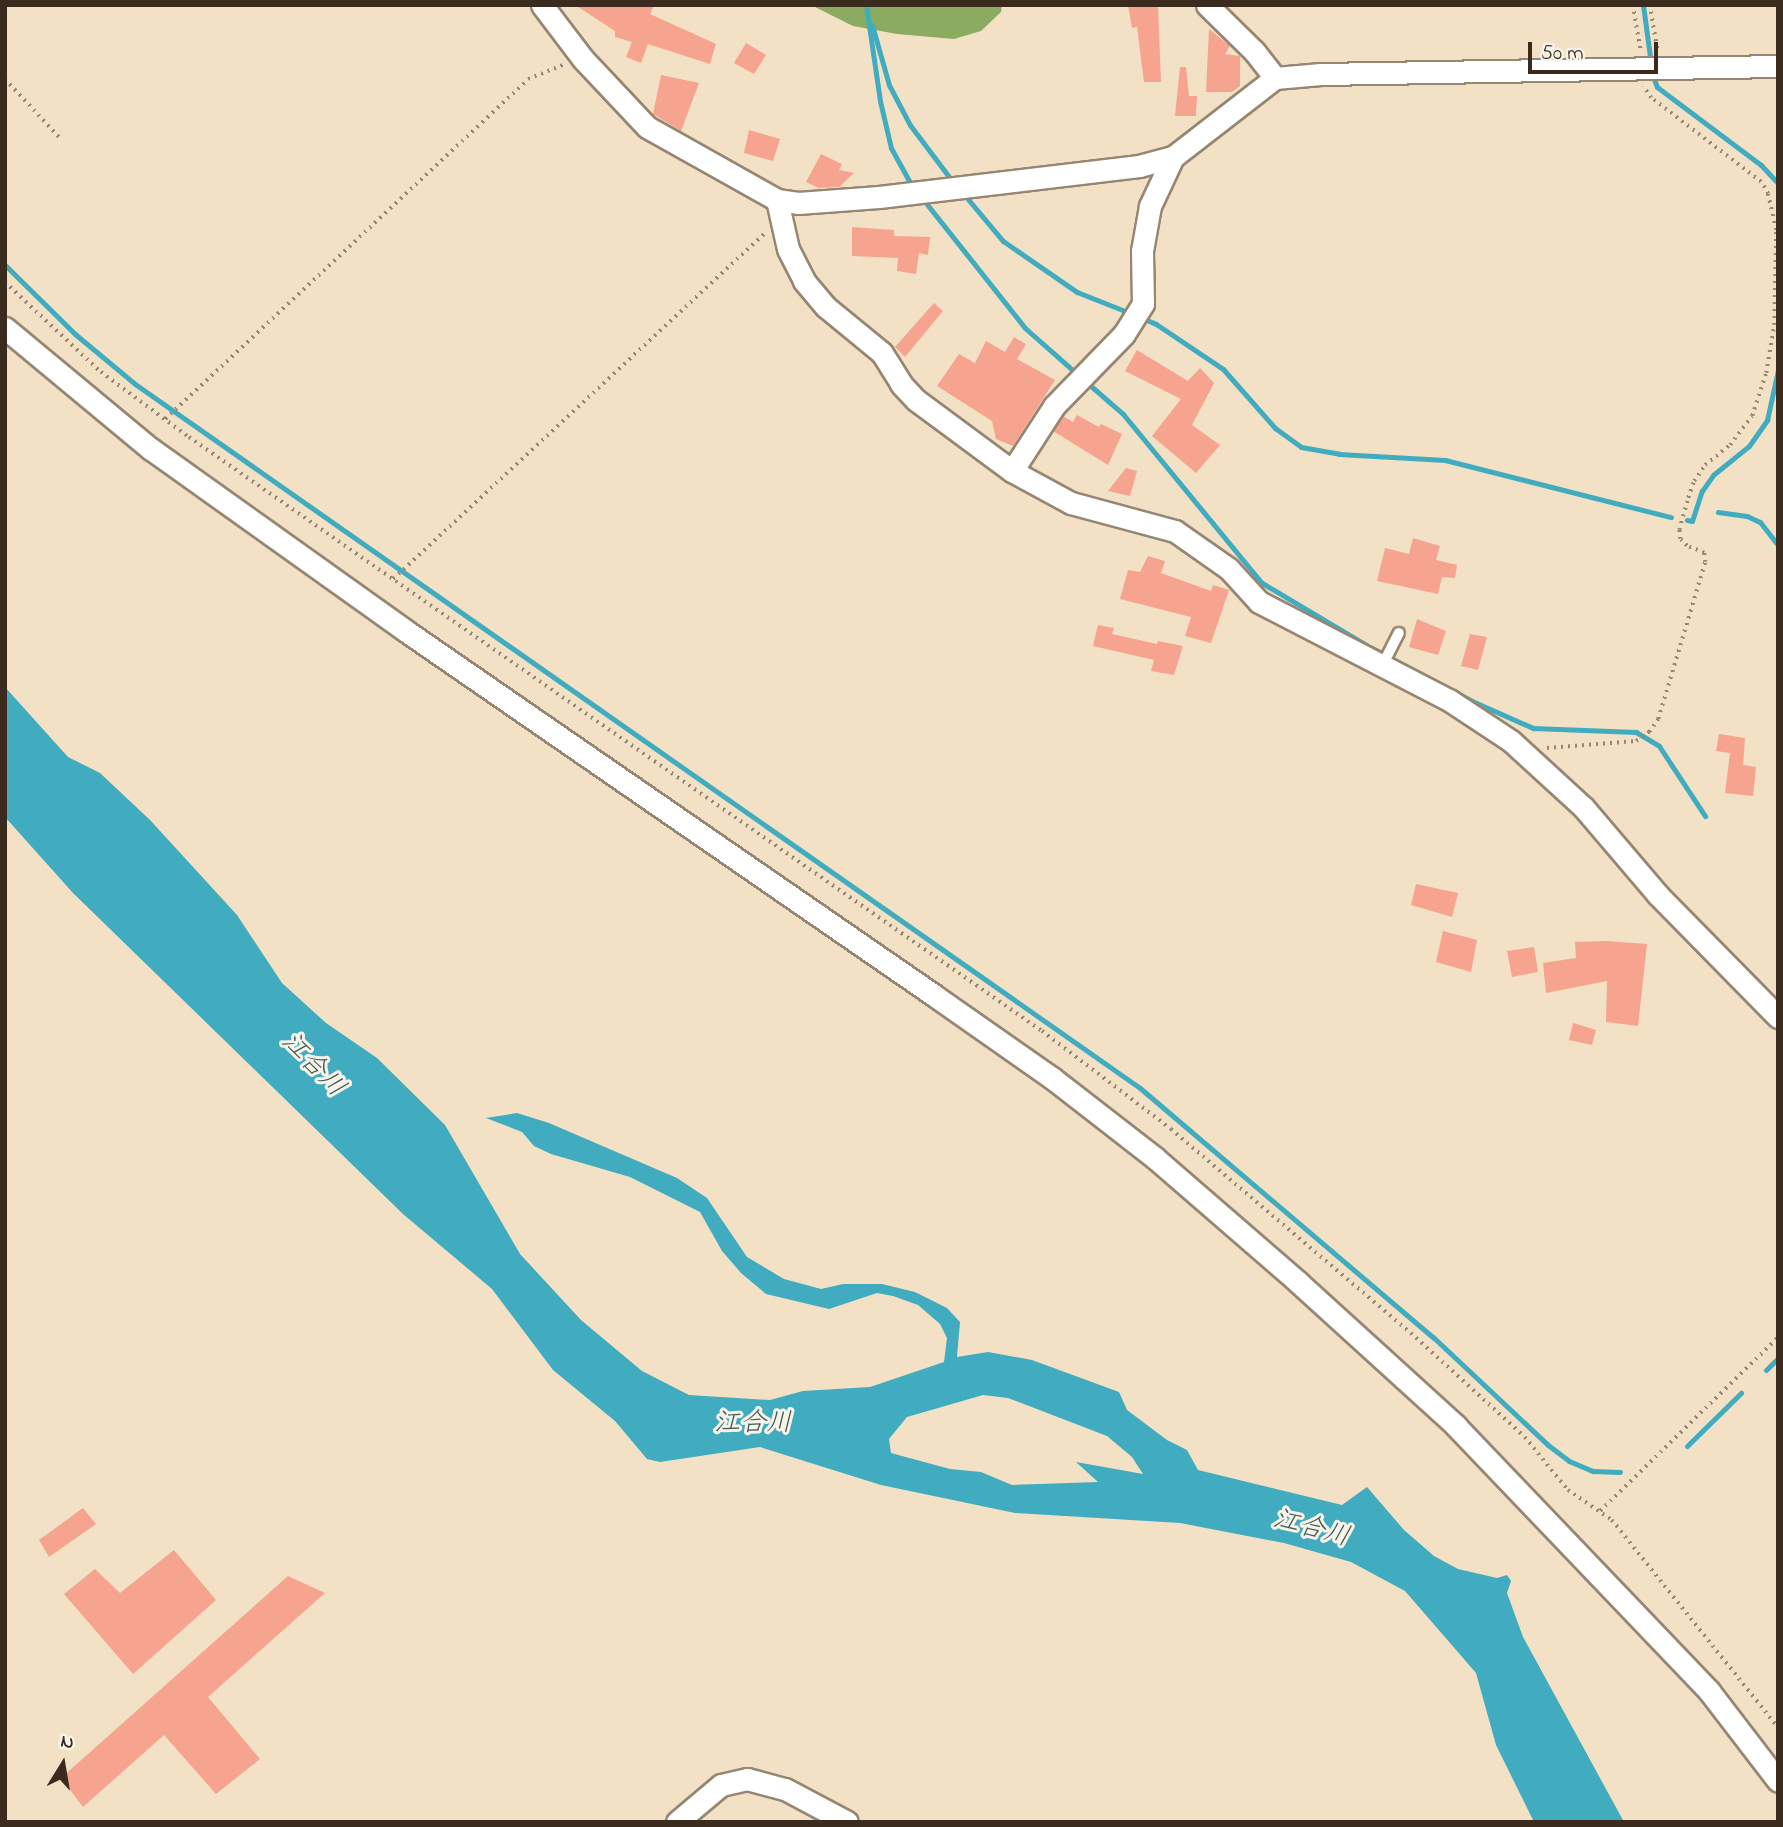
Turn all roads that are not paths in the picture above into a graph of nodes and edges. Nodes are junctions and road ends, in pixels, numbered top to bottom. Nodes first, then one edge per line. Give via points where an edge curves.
1 (542, 5) edge
2 (1207, 5) edge
3 (1778, 66) edge
4 (1275, 78) junction
5 (1173, 157) junction
6 (778, 209) junction
7 (5, 328) edge
8 (1012, 471) junction
9 (1399, 633) dead end
10 (1382, 666) junction
11 (1778, 1017) edge
12 (1778, 1781) edge
13 (677, 1822) edge
14 (847, 1822) edge

1 - 6 street via 583,59 647,127
2 - 4 street
3 - 4 street
4 - 5 street
5 - 6 street via 1139,166
5 - 8 street via 1150,206 1142,251 1143,306 1054,406
6 - 8 street via 788,249 804,281 827,307 882,353 916,400
7 - 12 street via 151,449 1031,1063 1155,1158 1456,1426 1709,1691
8 - 10 street via 1071,503 1175,531 1230,569 1259,603
9 - 10 lane
10 - 11 street via 1449,700 1530,757 1584,808 1658,895
13 - 14 street via 721,1785 747,1779 785,1789

